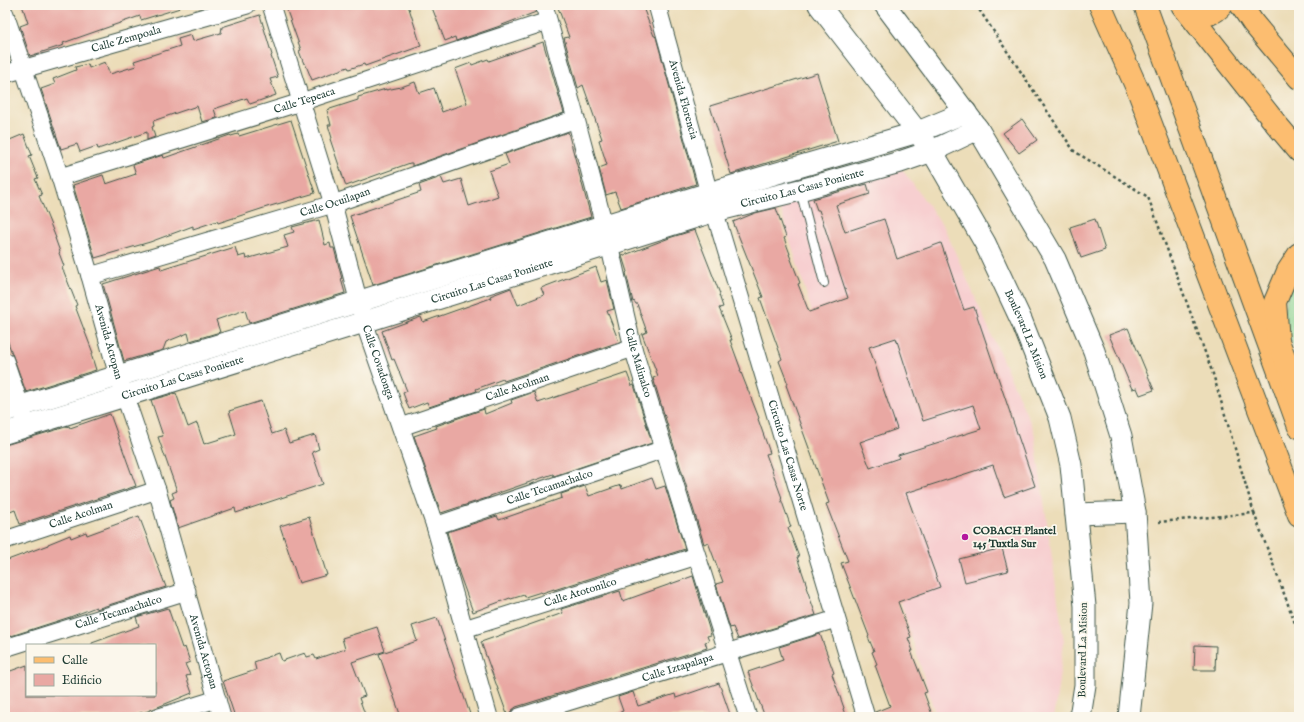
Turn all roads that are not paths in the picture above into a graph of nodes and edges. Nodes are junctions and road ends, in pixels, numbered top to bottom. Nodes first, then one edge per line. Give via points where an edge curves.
1 (247, 5) edge
2 (271, 5) edge
3 (658, 5) edge
4 (819, 5) edge
5 (885, 5) edge
6 (1100, 5) edge
7 (1145, 5) edge
8 (1222, 5) edge
9 (1237, 5) edge
10 (1241, 5) edge
11 (1184, 7) edge
12 (546, 13) edge
13 (5, 14) edge
14 (1253, 23) junction
15 (23, 69) junction
16 (5, 74) edge
17 (1299, 78) edge
18 (302, 102) junction
19 (966, 112) junction
20 (576, 119) junction
21 (978, 129) junction
22 (918, 132) junction
23 (932, 151) junction
24 (1299, 151) edge
25 (60, 177) junction
26 (800, 190) junction
27 (712, 202) junction
28 (333, 204) junction
29 (606, 235) junction
30 (1299, 254) edge
31 (90, 276) junction
32 (824, 283) dead end
33 (361, 312) junction
34 (633, 348) junction
35 (5, 361) edge
36 (118, 376) junction
37 (1299, 395) edge
38 (126, 396) junction
39 (12, 409) edge
40 (28, 426) junction
41 (401, 427) junction
42 (1299, 427) edge
43 (5, 433) edge
44 (664, 449) junction
45 (157, 490) junction
46 (1135, 512) junction
47 (1076, 514) junction
48 (1299, 515) edge
49 (435, 526) junction
50 (5, 540) edge
51 (697, 556) junction
52 (187, 591) junction
53 (836, 619) junction
54 (464, 629) junction
55 (5, 648) edge
56 (727, 652) junction
57 (217, 699) junction
58 (159, 717) edge
59 (222, 717) edge
60 (489, 717) edge
61 (519, 717) edge
62 (748, 717) edge
63 (866, 717) edge
64 (1080, 717) edge
65 (1128, 717) edge

1 - 15 street, Calle Zempoala
2 - 18 street, Calle Covadonga
3 - 27 street, Avenida Florencia
4 - 22 street, Boulevard La Mision
5 - 19 street
6 - 48 main road via 1140,95
7 - 42 main road
8 - 11 main road via 1213,13 1201,16
9 - 14 main road
10 - 14 main road
11 - 24 main road
12 - 18 street, Calle Tepeaca
12 - 20 street, Calle Malinalco
13 - 15 street, Avenida Actopan
14 - 17 main road
15 - 16 street, Calle Zempoala
15 - 25 street, Avenida Actopan
18 - 25 street, Calle Tepeaca
18 - 28 street, Calle Covadonga
19 - 21 street
19 - 22 street, Circuito Las Casas Poniente
20 - 28 street, Calle Ocuilapan
20 - 29 street, Calle Malinalco
21 - 23 street, Circuito Las Casas Poniente
21 - 46 street via 1055,259 1091,344 1121,436
22 - 23 street, Boulevard La Mision
22 - 27 street, Circuito Las Casas Poniente
23 - 26 street, Circuito Las Casas Poniente
23 - 47 street, Boulevard La Mision via 985,243 1022,322 1060,418 1071,464
25 - 31 street, Avenida Actopan
26 - 27 street, Circuito Las Casas Poniente
26 - 32 lane
27 - 29 street, Circuito Las Casas Poniente
27 - 53 street, Circuito Las Casas Norte
28 - 31 street, Calle Ocuilapan
28 - 33 street, Calle Covadonga
29 - 33 street, Circuito Las Casas Poniente
29 - 34 street, Calle Malinalco
30 - 37 main road via 1288,271 1275,302 1278,341
31 - 36 street, Avenida Actopan
33 - 36 street, Circuito Las Casas Poniente
33 - 38 street, Circuito Las Casas Poniente
33 - 41 street, Calle Covadonga
34 - 41 street, Calle Acolman
34 - 44 street, Calle Malinalco
35 - 39 street
36 - 38 street, Avenida Actopan
36 - 39 street, Circuito Las Casas Poniente
38 - 40 street, Circuito Las Casas Poniente
38 - 45 street, Avenida Actopan
39 - 40 street
40 - 43 street, Circuito Las Casas Poniente
41 - 49 street, Calle Covadonga
44 - 49 street, Calle Tecamachalco
44 - 51 street, Calle Malinalco
45 - 50 street, Calle Acolman
45 - 52 street, Avenida Actopan
46 - 47 street
46 - 65 street via 1141,603
47 - 64 street, Boulevard La Mision via 1085,606 1085,685
49 - 54 street, Calle Covadonga
51 - 54 street, Calle Atotonilco
51 - 56 street, Calle Malinalco
52 - 55 street, Calle Tecamachalco
52 - 57 street, Avenida Actopan
53 - 56 street, Calle Iztapalapa
53 - 63 street, Circuito Las Casas Norte
54 - 60 street, Calle Covadonga
56 - 61 street, Calle Iztapalapa
56 - 62 street, Calle Malinalco
57 - 58 street
57 - 59 street, Avenida Actopan

